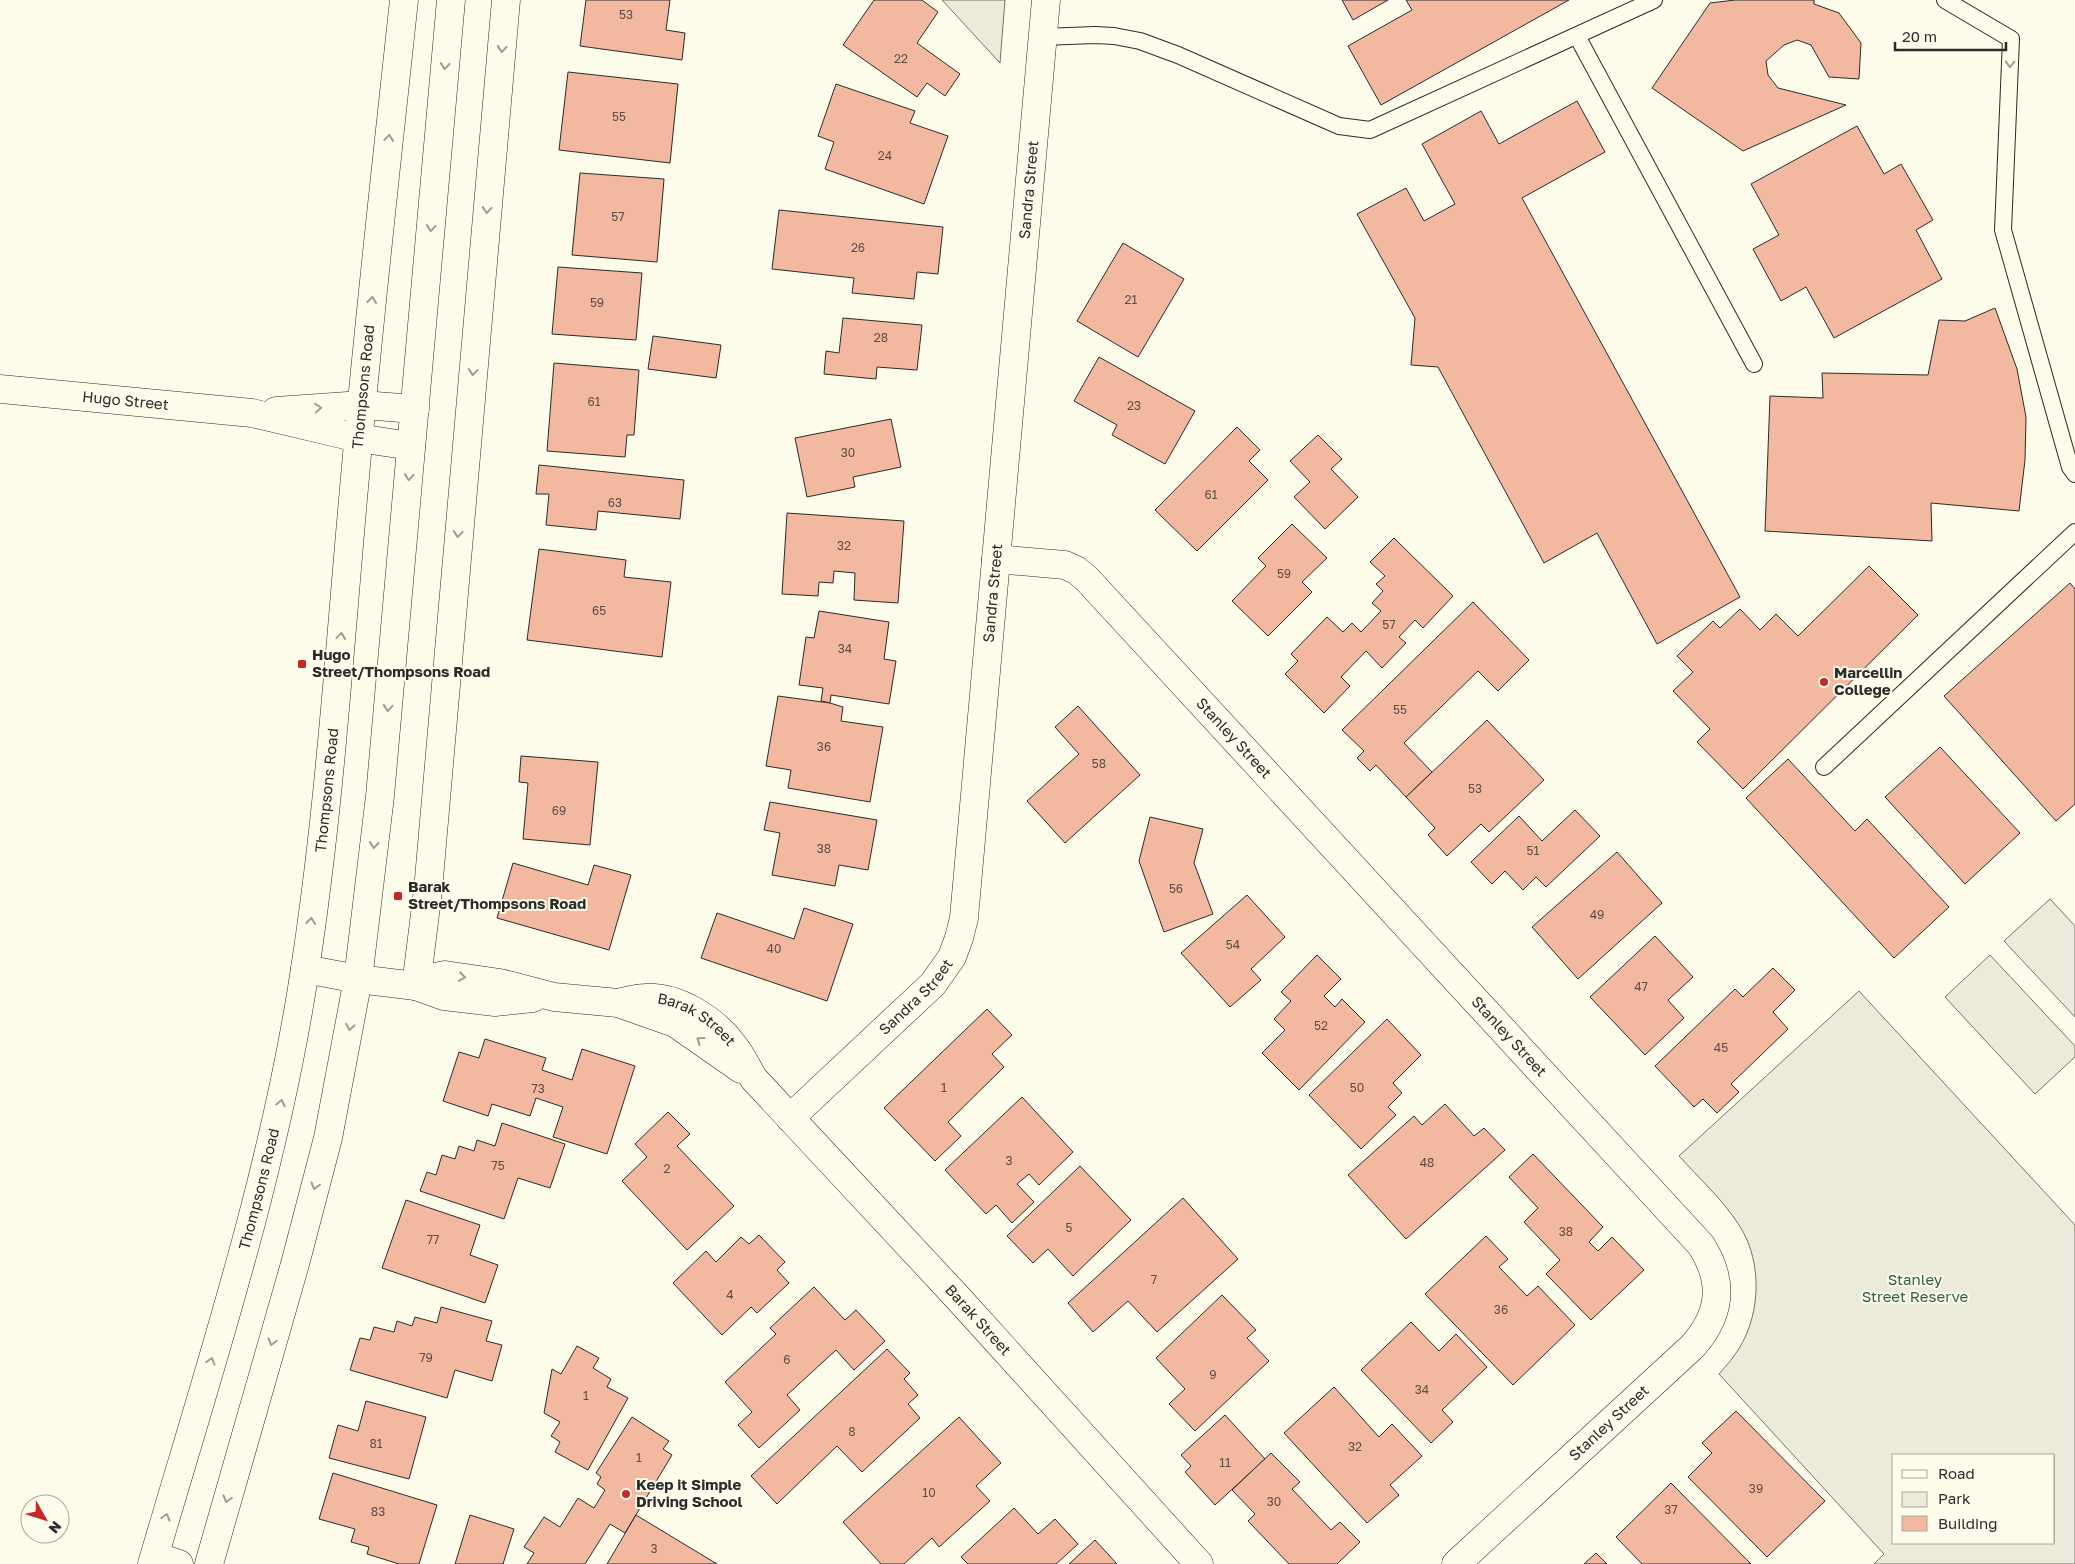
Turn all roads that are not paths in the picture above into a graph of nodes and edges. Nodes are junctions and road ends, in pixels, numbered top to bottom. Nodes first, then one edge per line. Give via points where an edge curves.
1 (404, 0) edge
2 (451, 0) edge
3 (506, 0) edge
4 (1046, 0) edge
5 (1654, 0) edge
6 (1945, 0) edge
7 (1577, 36) junction
8 (1042, 37) junction
9 (1754, 364) dead end
10 (0, 389) edge
11 (362, 405) junction
12 (415, 408) junction
13 (252, 413) junction
14 (358, 438) junction
15 (411, 446) junction
16 (2075, 474) edge
17 (2075, 532) edge
18 (996, 560) junction
19 (1824, 767) dead end
20 (305, 969) junction
21 (358, 979) junction
22 (416, 986) junction
23 (790, 1118) junction
24 (162, 1561) edge
25 (209, 1564) edge
26 (1199, 1564) edge
27 (1456, 1564) edge

11 -> 1 street, Thompsons Road
2 -> 12 street
3 -> 22 street via 430,871
4 - 8 street, Sandra Street
5 - 7 lane
6 -> 16 lane via 2011,40 2003,230 2070,467
7 - 8 lane via 1370,130 1339,126 1140,41 1094,35
7 - 9 lane
8 - 18 street, Sandra Street
10 - 13 street, Hugo Street
11 - 12 street, Hugo Street
13 -> 11 street, Hugo Street
11 - 14 street, Thompsons Road
12 - 15 street
13 - 14 street, Hugo Street
14 - 15 street, Hugo Street
20 -> 14 street, Thompsons Road via 327,789
15 -> 21 street via 380,796
17 - 19 lane
18 - 23 street, Sandra Street via 964,918 959,938 933,984
18 - 27 street, Stanley Street via 1065,565 1086,578 1702,1245 1710,1258 1717,1296 1713,1317 1705,1332
20 - 21 street, Barak Street
24 -> 20 street, Thompsons Road via 282,1097
21 - 22 street, Barak Street
21 -> 25 street via 328,1138
22 - 23 street, Barak Street via 444,996 494,1002 554,997 618,1003 675,1023 754,1079
23 - 26 street, Barak Street

